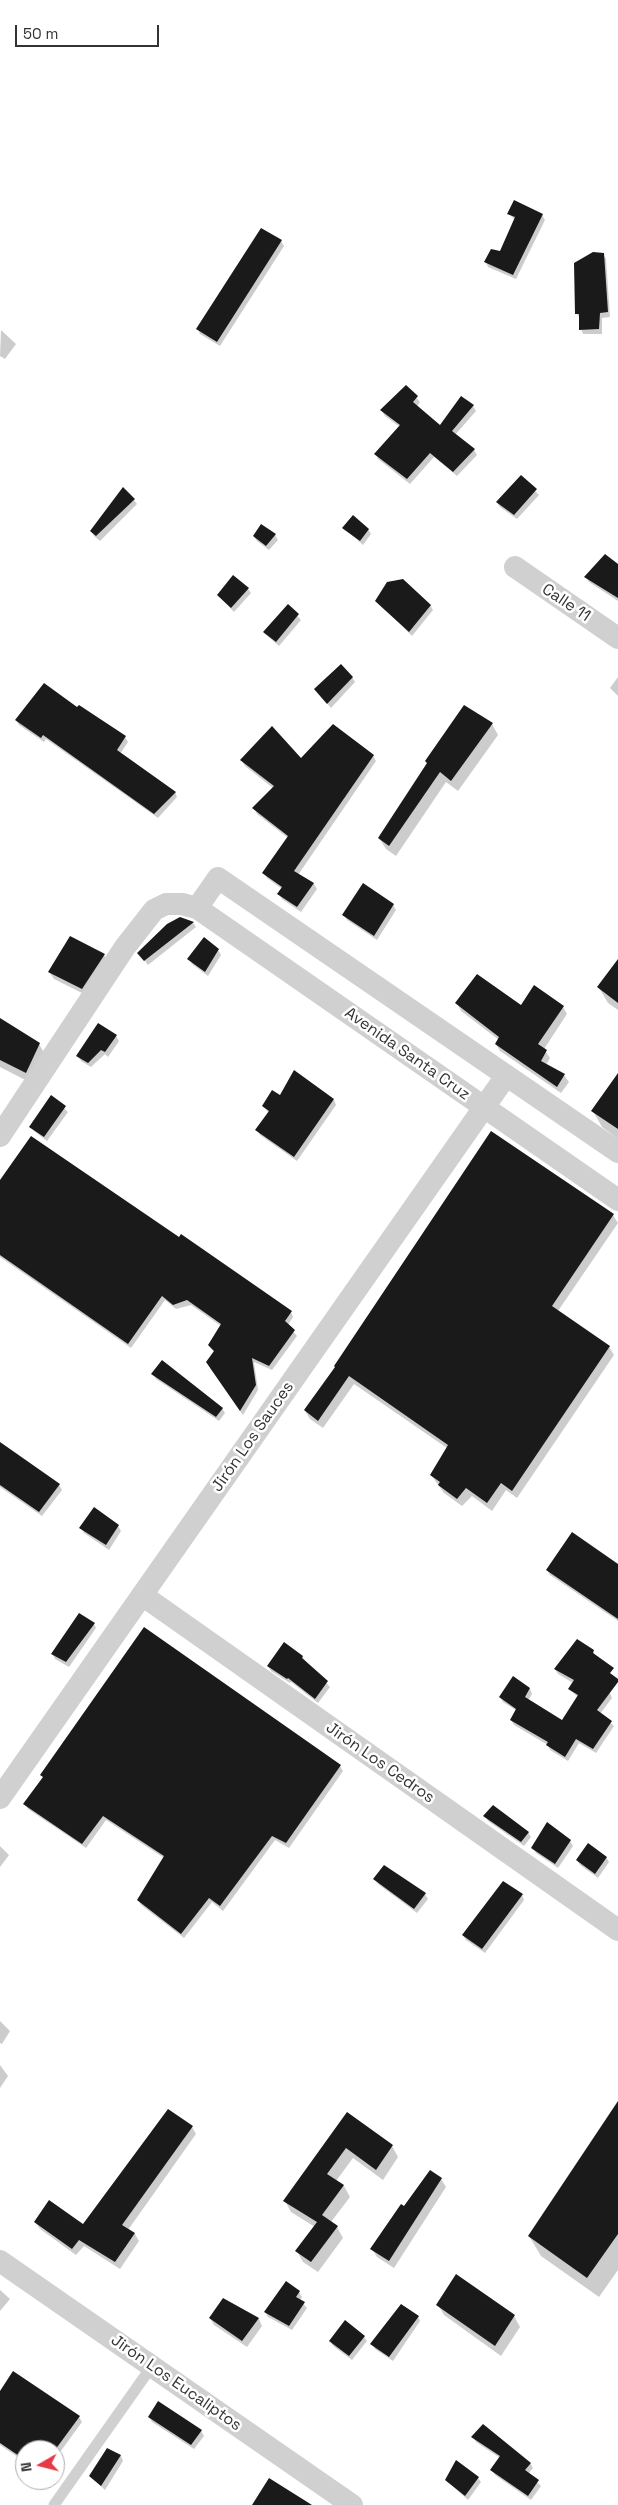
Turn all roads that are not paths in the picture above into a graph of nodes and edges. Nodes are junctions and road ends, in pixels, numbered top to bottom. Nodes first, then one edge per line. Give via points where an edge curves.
1 (515, 567) dead end
2 (618, 638) edge
3 (197, 908) junction
4 (506, 1076) junction
5 (484, 1107) junction
6 (0, 1136) edge
7 (618, 1152) edge
8 (618, 1200) edge
9 (142, 1595) junction
10 (0, 1798) edge
11 (618, 1930) edge
12 (0, 2261) edge
13 (152, 2366) junction
14 (54, 2505) edge
15 (352, 2505) edge

1 - 2 street, Calle 11
3 - 4 street via 218,878
3 - 5 street, Avenida Santa Cruz
3 - 6 street via 166,904 154,910 125,947
4 - 5 street, Jirón Los Sauces
4 - 7 street
5 - 8 street, Avenida Santa Cruz
5 - 9 street, Jirón Los Sauces
9 - 10 street, Jirón Los Sauces
9 - 11 street, Jirón Los Cedros
12 - 13 street, Jirón Los Eucaliptos
13 - 14 lane
13 - 15 street, Jirón Los Eucaliptos

